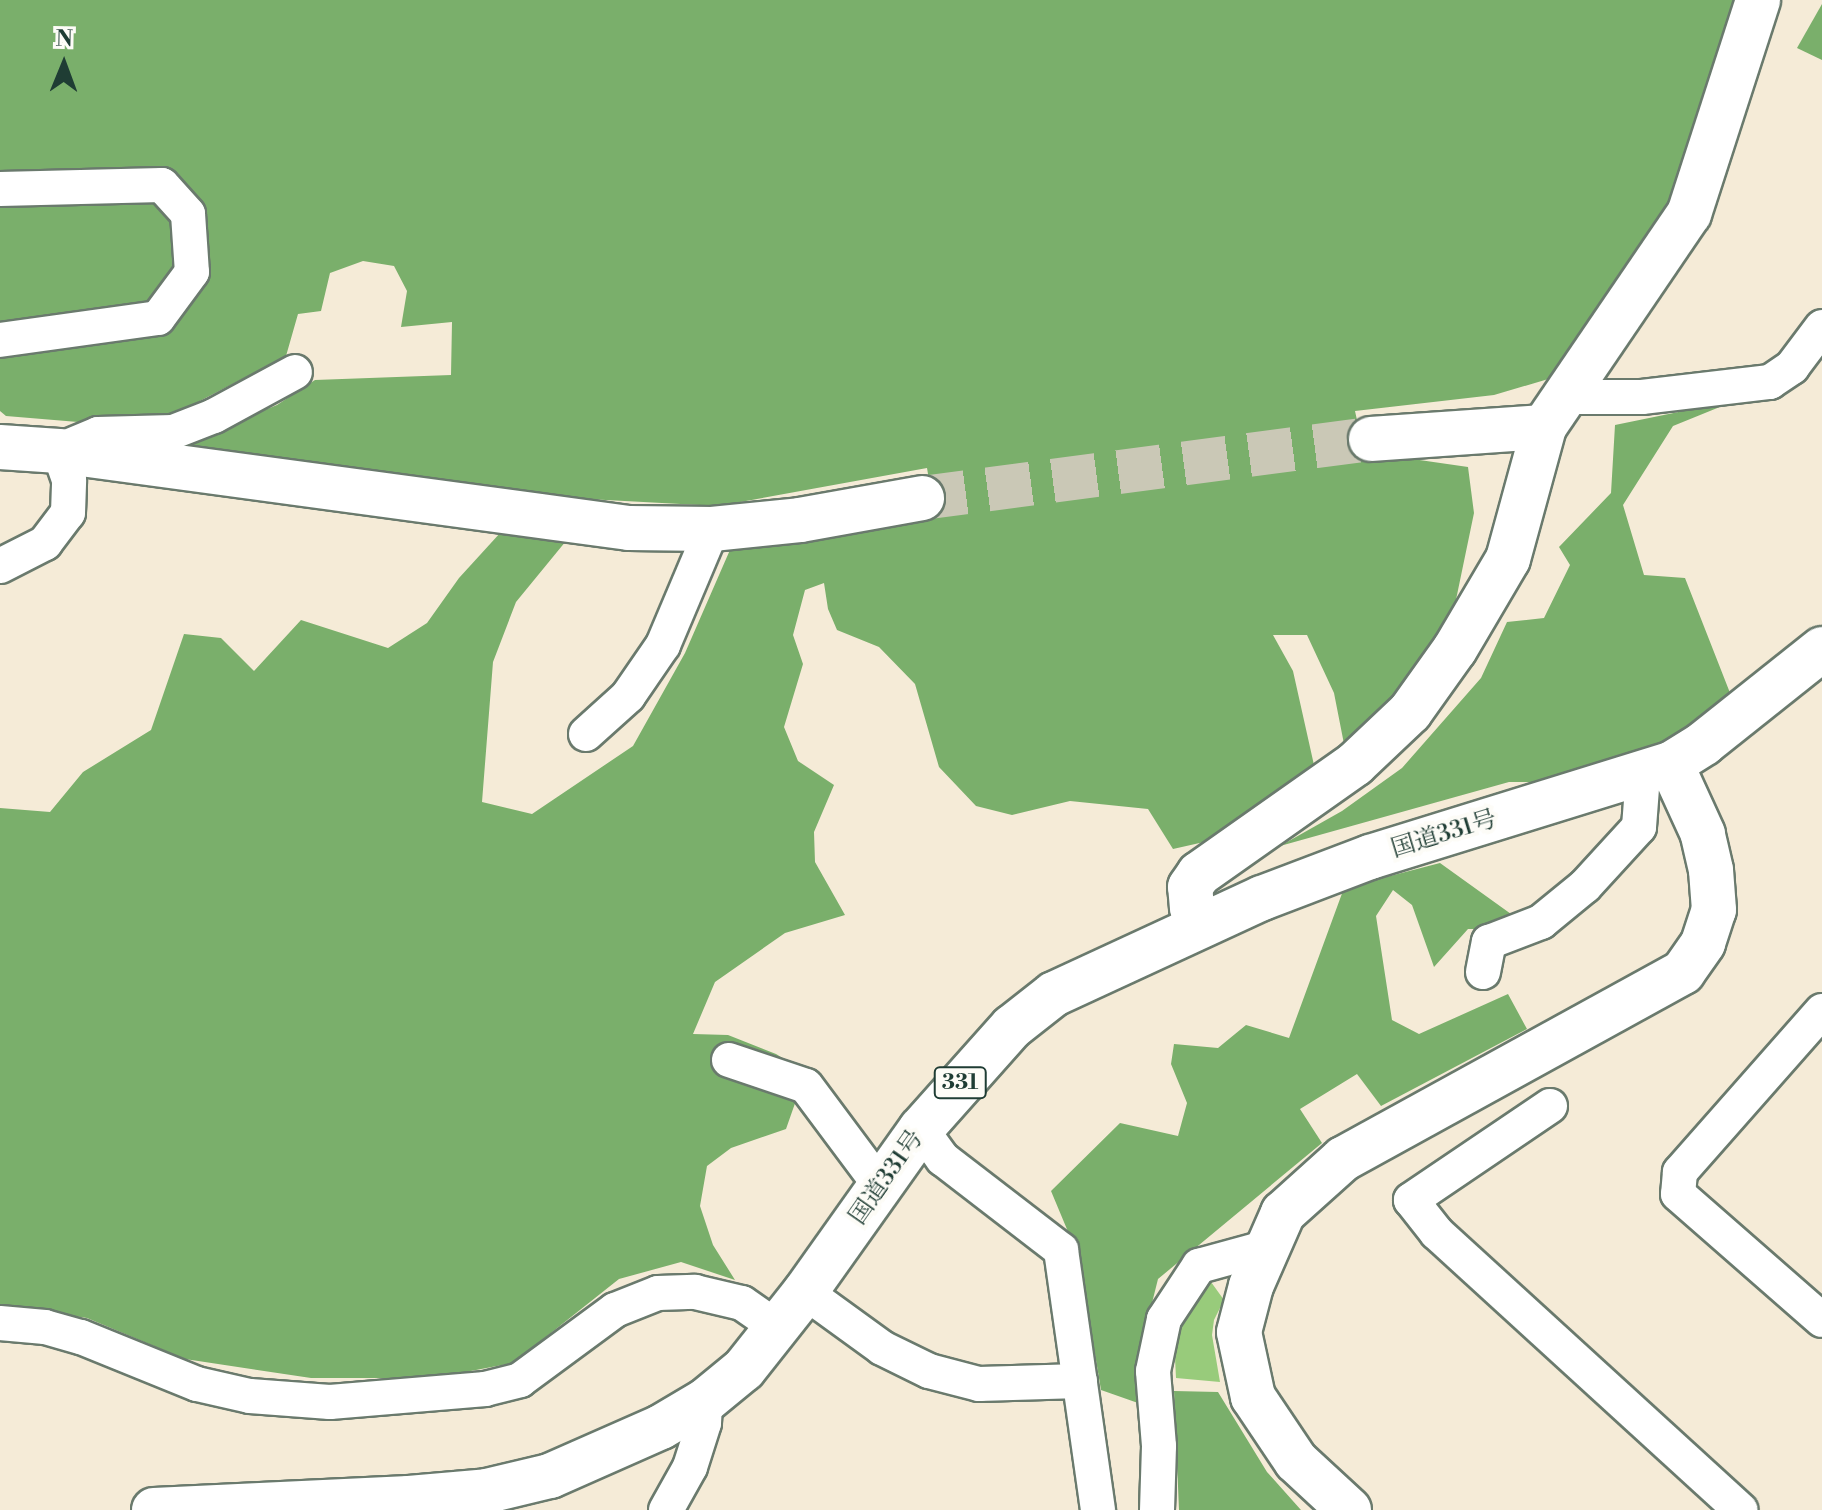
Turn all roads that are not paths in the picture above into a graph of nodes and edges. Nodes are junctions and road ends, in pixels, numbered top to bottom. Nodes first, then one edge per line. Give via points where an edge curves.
1 (1758, 0) edge
2 (0, 189) edge
3 (1820, 335) edge
4 (0, 340) edge
5 (295, 372) dead end
6 (1554, 412) junction
7 (0, 427) edge
8 (1371, 439) tunnel mouth
9 (0, 447) edge
10 (59, 451) junction
11 (922, 498) tunnel mouth
12 (712, 529) junction
13 (0, 566) edge
14 (1822, 649) edge
15 (586, 734) dead end
16 (1657, 770) junction
17 (1199, 926) junction
18 (1483, 972) dead end
19 (1822, 1011) edge
20 (729, 1060) dead end
21 (1550, 1106) dead end
22 (921, 1129) junction
23 (882, 1188) junction
24 (1268, 1247) junction
25 (805, 1292) junction
26 (1822, 1320) edge
27 (0, 1323) edge
28 (778, 1328) junction
29 (1080, 1381) junction
30 (705, 1401) junction
31 (154, 1510) edge
32 (666, 1510) edge
33 (1098, 1510) edge
34 (1157, 1510) edge
35 (1349, 1510) edge
36 (1740, 1510) edge

1 - 6 main road via 1689,214
2 - 4 street via 162,185 188,214 192,272 158,318
3 - 6 street via 1792,367 1770,382
5 - 10 street via 173,432 98,434
6 - 8 main road
6 - 17 main road via 1508,559 1455,649 1410,712 1355,764 1199,874 1190,887
7 - 10 street
9 - 10 main road
10 - 12 main road via 629,528
10 - 13 street via 69,480 68,513 45,543
11 - 12 main road
12 - 15 street via 663,645 628,696
14 - 16 main road, 国道331号 / 331 via 1704,743
16 - 17 main road, 国道331号 / 331 via 1370,857
16 - 18 street via 1639,827 1585,886 1541,922 1489,942
16 - 24 main road via 1703,834 1711,870 1714,910 1703,943 1683,972 1343,1159 1283,1213
17 - 22 main road, 国道331号 / 331 via 1054,994 1012,1027
19 - 26 street via 1680,1172 1678,1194
20 - 23 street via 806,1086
21 - 36 street via 1411,1200 1437,1233
22 - 23 main road, 国道331号 / 331
22 - 29 street via 943,1159 1061,1250
23 - 25 main road, 国道331号 / 331
24 - 34 street via 1199,1266 1164,1319 1153,1371
24 - 35 main road via 1239,1332 1253,1397 1296,1461
25 - 28 main road, 国道331号 / 331
25 - 29 street via 882,1348 929,1371 979,1384
27 - 28 street via 81,1337 197,1384 250,1396 330,1402 485,1389 520,1380 615,1310 658,1293 695,1292 742,1303
28 - 30 main road, 国道331号 / 331 via 744,1369
29 - 33 street
30 - 31 main road, 国道331号 / 331 via 621,1447 520,1486 409,1498
30 - 32 street via 690,1467

